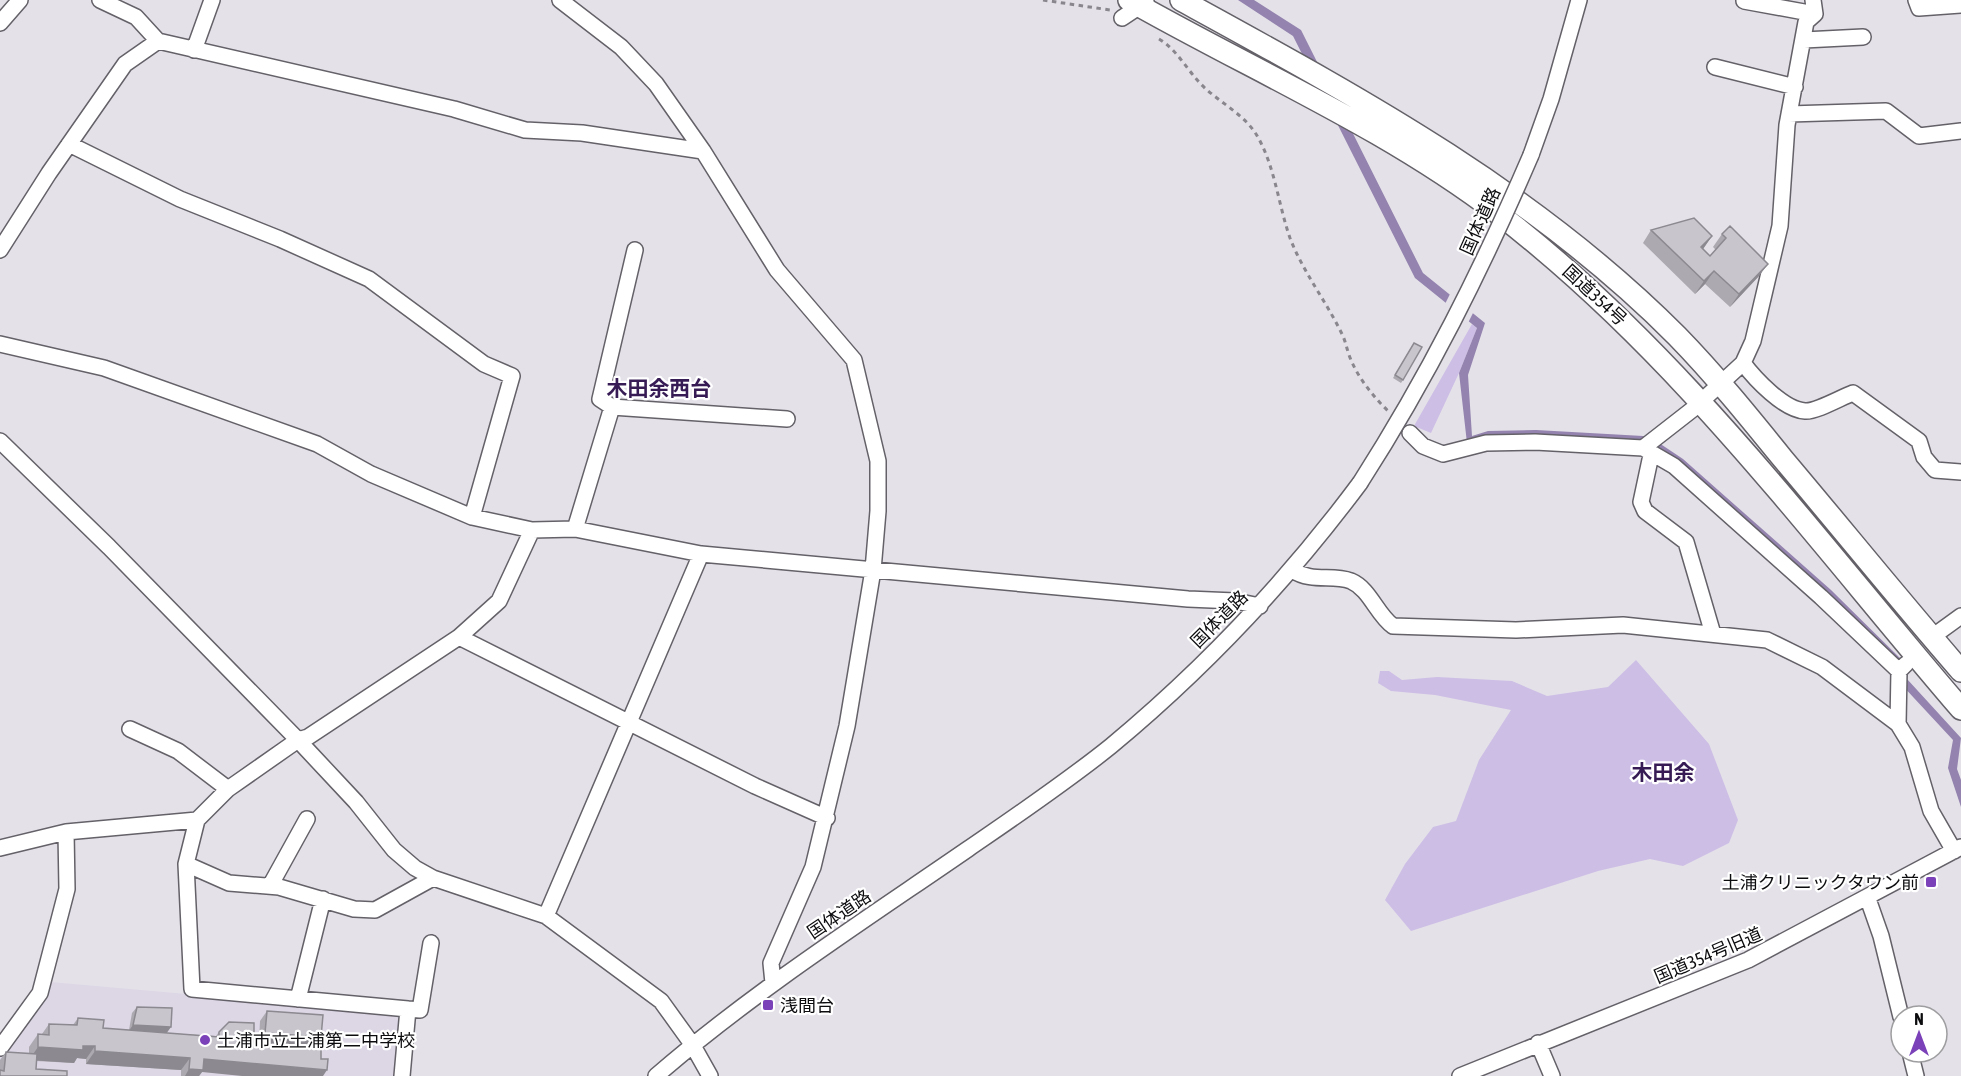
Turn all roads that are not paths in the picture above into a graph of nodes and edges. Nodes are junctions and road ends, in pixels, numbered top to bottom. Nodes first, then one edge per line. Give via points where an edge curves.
1 (20, 0) edge
2 (100, 0) edge
3 (212, 0) edge
4 (560, 0) edge
5 (1181, 0) edge
6 (1579, 0) edge
7 (1916, 0) edge
8 (1744, 2) edge
9 (1961, 5) edge
10 (1135, 6) edge
11 (1814, 7) edge
12 (0, 23) edge
13 (1863, 37) dead end
14 (1803, 40) junction
15 (158, 42) junction
16 (194, 50) junction
17 (1715, 67) dead end
18 (1795, 87) junction
19 (1789, 114) junction
20 (1961, 131) edge
21 (69, 144) junction
22 (703, 151) junction
23 (0, 250) edge
24 (635, 250) dead end
25 (0, 344) edge
26 (1743, 363) junction
27 (1721, 384) junction
28 (1702, 401) junction
29 (612, 407) junction
30 (786, 419) dead end
31 (1410, 433) road end
32 (0, 441) edge
33 (1647, 451) junction
34 (1961, 472) edge
35 (472, 517) junction
36 (575, 529) junction
37 (532, 530) junction
38 (701, 554) junction
39 (873, 570) junction
40 (1292, 570) junction
41 (1260, 606) junction
42 (1961, 616) edge
43 (1713, 634) junction
44 (459, 637) junction
45 (1932, 637) junction
46 (1915, 655) junction
47 (1899, 671) junction
48 (1961, 671) edge
49 (1961, 709) edge
50 (627, 722) junction
51 (1898, 724) junction
52 (130, 729) dead end
53 (298, 740) junction
54 (228, 789) junction
55 (827, 818) junction
56 (197, 819) junction
57 (307, 819) dead end
58 (66, 832) junction
59 (0, 848) edge
60 (1957, 849) edge
61 (186, 864) junction
62 (433, 878) junction
63 (270, 886) junction
64 (1868, 898) junction
65 (323, 899) junction
66 (546, 916) junction
67 (431, 943) dead end
68 (773, 983) junction
69 (298, 999) junction
70 (1898, 1004) edge
71 (408, 1009) junction
72 (1538, 1043) junction
73 (692, 1044) junction
74 (0, 1048) edge
75 (402, 1076) edge
76 (656, 1076) edge
77 (710, 1076) edge
78 (1460, 1076) edge
79 (1552, 1076) edge

1 - 12 street
2 - 15 street via 136,17
3 - 16 street
4 - 22 street via 621,47 656,84
5 - 27 highway, 国道354号 via 1363,100 1474,169 1579,249 1676,336
6 - 40 street, 国体道路, bridge via 1531,155 1443,346 1360,483
7 - 9 street via 1919,8
8 - 11 street
10 - 28 highway, 国道354号 via 1324,106 1461,186 1603,300
11 - 14 street
13 - 14 street
14 - 18 street
15 - 16 street
15 - 21 street via 125,64
16 - 22 street via 454,109 525,130 582,133
17 - 18 street
18 - 19 street
19 - 20 street via 1886,111 1919,136
19 - 26 street via 1780,226 1753,341
21 - 23 street
21 - 35 street via 180,199 369,279 484,364 512,376
22 - 39 street via 777,270 854,360 878,461
24 - 29 street via 600,399
25 - 35 street via 104,368 317,444 370,474
26 - 27 street
26 - 34 street via 1761,386 1807,412 1853,393 1919,441 1924,457 1935,470
27 - 28 street
27 - 45 highway, 国道354号
28 - 33 street
28 - 46 highway, 国道354号
29 - 30 street
29 - 36 street
31 - 33 street via 1424,446 1443,454 1486,443 1535,442
32 - 53 street via 110,547
33 - 43 street via 1641,502 1645,511 1686,542
33 - 47 street via 1674,466
35 - 37 street
36 - 37 street
36 - 38 street
37 - 44 street via 499,602
38 - 39 street
38 - 50 street
39 - 41 street
39 - 55 street
40 - 41 street, 国体道路
40 - 43 street via 1304,577 1351,581 1393,626 1516,630 1623,625
41 - 68 street, 国体道路 via 1181,684 1110,746 1053,790
42 - 45 street
43 - 51 street via 1750,636 1788,649 1822,667
44 - 50 street
44 - 53 street
45 - 48 highway, 国道354号
46 - 47 street
46 - 49 highway, 国道354号
47 - 51 street
50 - 55 street
50 - 66 street via 628,729
51 - 60 street via 1912,747 1931,811
52 - 54 street via 178,751
53 - 54 street
53 - 62 street via 394,850
54 - 56 street
55 - 68 street via 813,867 771,963
56 - 58 street
56 - 61 street
57 - 63 street
58 - 59 street
58 - 74 street via 67,889 40,993
60 - 64 street, 国道354号旧道
61 - 63 street via 229,883
61 - 69 street via 192,989
62 - 65 street via 375,910 354,909
62 - 66 street
63 - 65 street
64 - 70 street
64 - 72 street, 国道354号旧道 via 1718,974
65 - 69 street
66 - 73 street via 661,1001
67 - 71 street via 420,1010
68 - 73 street, 国体道路
69 - 71 street
71 - 75 street
72 - 78 street, 国道354号旧道
72 - 79 street
73 - 76 street, 国体道路
73 - 77 street

